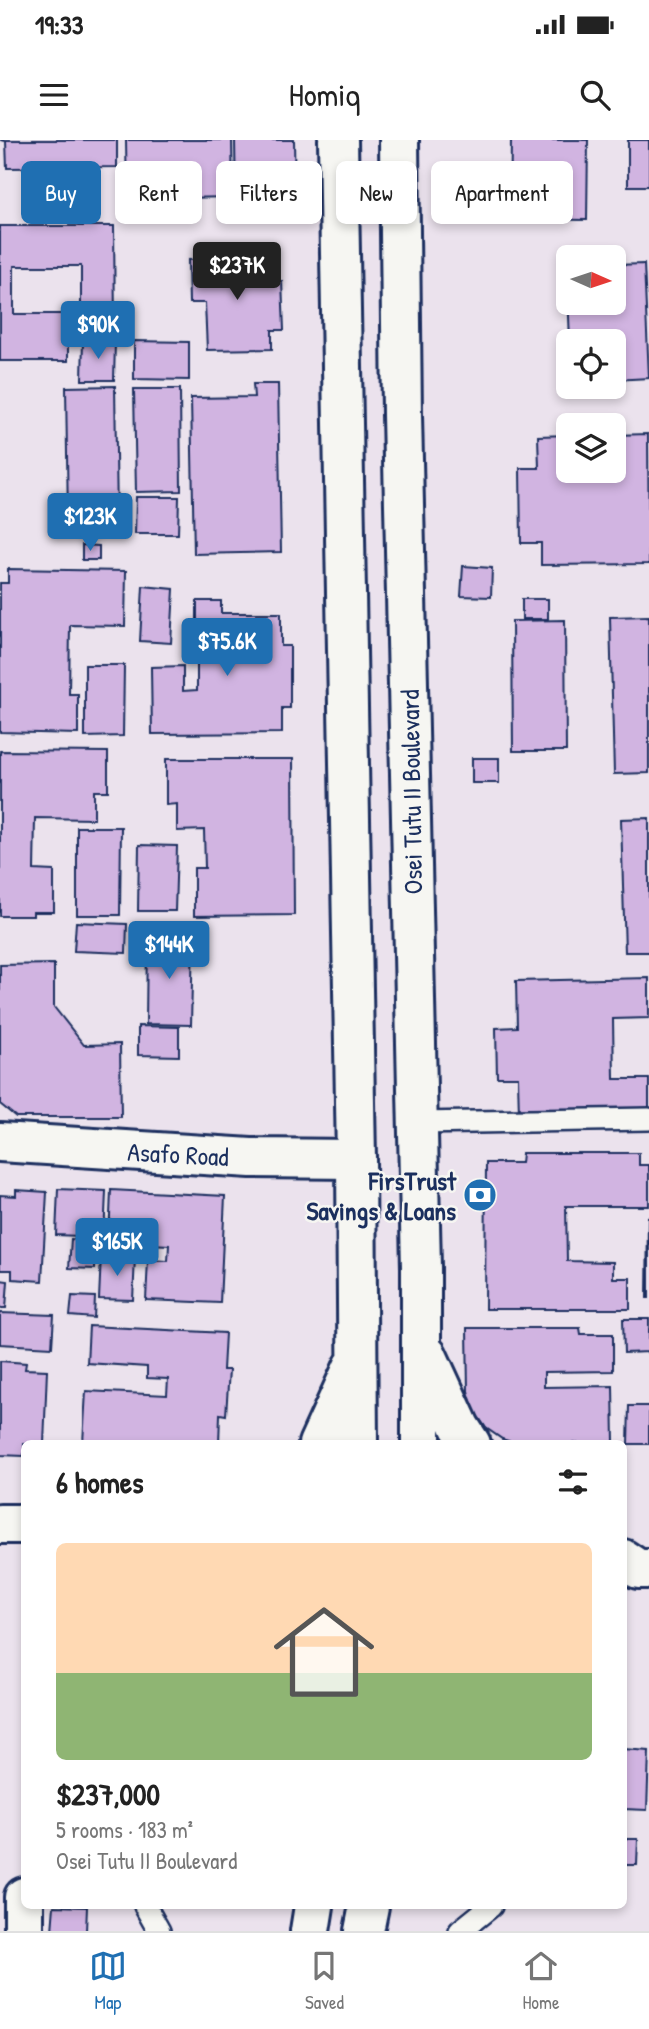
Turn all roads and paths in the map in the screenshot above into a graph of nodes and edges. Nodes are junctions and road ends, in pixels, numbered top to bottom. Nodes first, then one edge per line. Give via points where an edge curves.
1 (338, 140) edge
2 (399, 140) edge
3 (649, 1119) edge
4 (419, 1122) junction
5 (0, 1142) edge
6 (356, 1159) junction
7 (421, 1342) junction
8 (358, 1355) junction
9 (320, 1440) edge
10 (358, 1440) edge
11 (421, 1440) edge
12 (468, 1440) edge
13 (0, 1524) edge
14 (21, 1524) edge
15 (24, 1909) edge
16 (147, 1909) edge
17 (314, 1909) edge
18 (368, 1909) edge
19 (487, 1909) edge
20 (24, 1931) edge
21 (159, 1931) edge
22 (310, 1931) edge
23 (364, 1931) edge
24 (460, 1931) edge

1 - 6 main road
2 - 4 main road, Osei Tutu II Boulevard
3 - 4 lane
4 - 7 main road, Osei Tutu II Boulevard
5 - 6 main road, Asafo Road via 251,1158
6 - 8 main road
7 - 11 main road, Osei Tutu II Boulevard
7 - 12 main road
8 - 9 main road
8 - 10 main road
13 - 14 main road
15 - 20 main road
16 - 21 lane
17 - 22 main road
18 - 23 main road
19 - 24 lane

